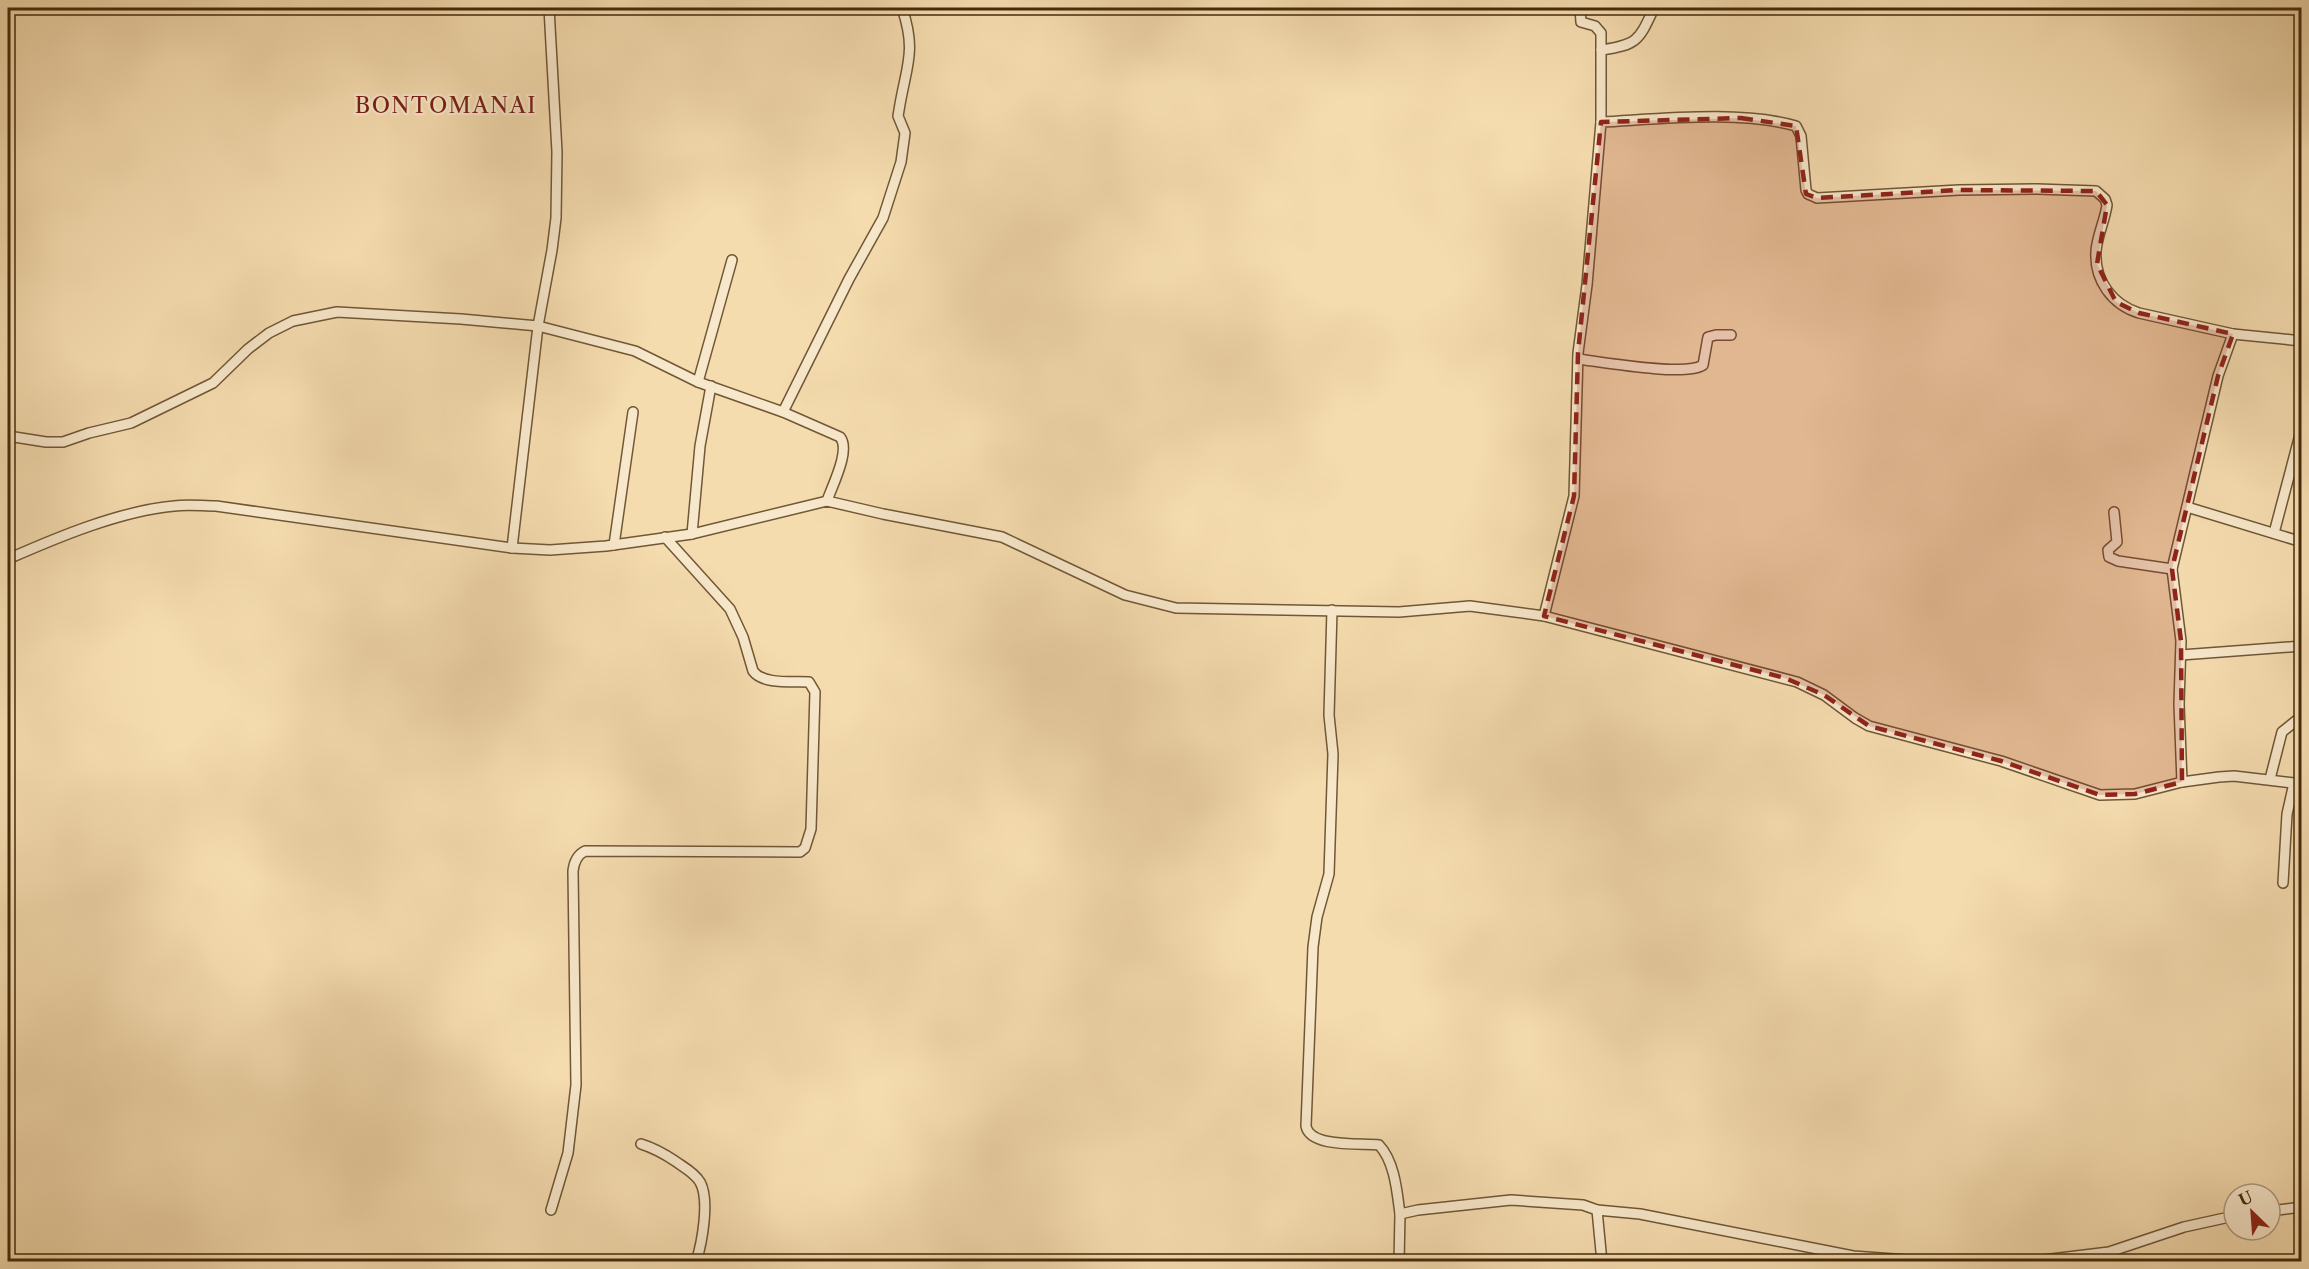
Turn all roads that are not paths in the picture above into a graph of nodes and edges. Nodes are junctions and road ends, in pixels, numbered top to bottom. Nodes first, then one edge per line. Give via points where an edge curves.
1 (549, 8) edge
2 (902, 8) edge
3 (1580, 8) edge
4 (1654, 8) edge
5 (1601, 50) junction
6 (1601, 122) junction
7 (732, 260) dead end
8 (538, 326) junction
9 (2233, 334) junction
10 (1731, 335) dead end
11 (2301, 341) edge
12 (1578, 359) junction
13 (698, 382) junction
14 (711, 386) junction
15 (633, 412) dead end
16 (783, 412) junction
17 (2301, 427) edge
18 (8, 436) edge
19 (827, 501) junction
20 (2187, 507) junction
21 (2114, 512) dead end
22 (2274, 533) junction
23 (692, 534) junction
24 (665, 537) junction
25 (2301, 542) edge
26 (614, 545) junction
27 (512, 549) junction
28 (8, 559) edge
29 (2172, 569) junction
30 (1332, 610) junction
31 (1544, 616) junction
32 (2301, 646) edge
33 (2181, 655) junction
34 (2301, 716) edge
35 (2270, 779) junction
36 (2182, 782) junction
37 (2298, 783) edge
38 (2283, 883) dead end
39 (641, 1144) dead end
40 (2301, 1207) edge
41 (2282, 1209) edge
42 (551, 1210) dead end
43 (1597, 1210) junction
44 (1400, 1214) junction
45 (2222, 1219) edge
46 (696, 1262) edge
47 (1400, 1262) edge
48 (1602, 1262) edge
49 (1935, 1262) edge
50 (2027, 1262) edge

1 - 8 street via 557,152 556,218
2 - 16 street via 911,50 898,116 905,133 897,178 880,225
3 - 5 street via 1581,22 1599,29
4 - 5 street via 1630,44
5 - 6 street
6 - 9 street via 1741,118 1796,126 1801,136 1806,190 1817,198 1970,190 2096,191 2107,205 2096,251 2097,264 2106,289 2116,302 2139,313
6 - 12 street
7 - 13 street
8 - 13 street via 635,351
8 - 18 street via 325,313 293,321 269,333 213,383 131,423 63,442
8 - 27 street
9 - 11 street
9 - 20 street via 2215,386
10 - 12 street via 1708,337 1703,365 1698,368 1650,368
12 - 31 street via 1574,496
13 - 14 street
14 - 16 street
14 - 23 street via 700,446
15 - 26 street
16 - 19 street via 844,442 845,451
17 - 22 street
19 - 23 street
19 - 30 street via 1002,537 1125,595 1163,606 1196,610
20 - 22 street
20 - 29 street
21 - 29 street via 2117,542 2108,550 2109,557
22 - 25 street
23 - 24 street
24 - 26 street
24 - 42 street via 730,609 754,673 769,680 808,682 814,687 811,829 800,852 579,854 573,871 576,1085 568,1153
26 - 27 street
27 - 28 street via 255,511 176,505 145,510 41,543
29 - 33 street
30 - 31 street via 1399,612 1470,606
30 - 44 street via 1329,715 1334,754 1329,874 1317,917 1311,970 1306,1126 1315,1138 1379,1145 1389,1160
31 - 36 street via 1785,678 1817,692 1869,726 2001,761 2100,795 2135,794
32 - 33 street
33 - 36 street
34 - 35 street via 2282,732
35 - 36 street via 2234,776
35 - 37 street
37 - 38 street via 2287,814
39 - 46 street via 664,1154 694,1174 700,1183 704,1207
40 - 41 street
43 - 44 street via 1583,1205 1511,1200
43 - 48 street
43 - 49 street via 1640,1214 1853,1256
44 - 47 street
45 - 50 street via 2109,1252

